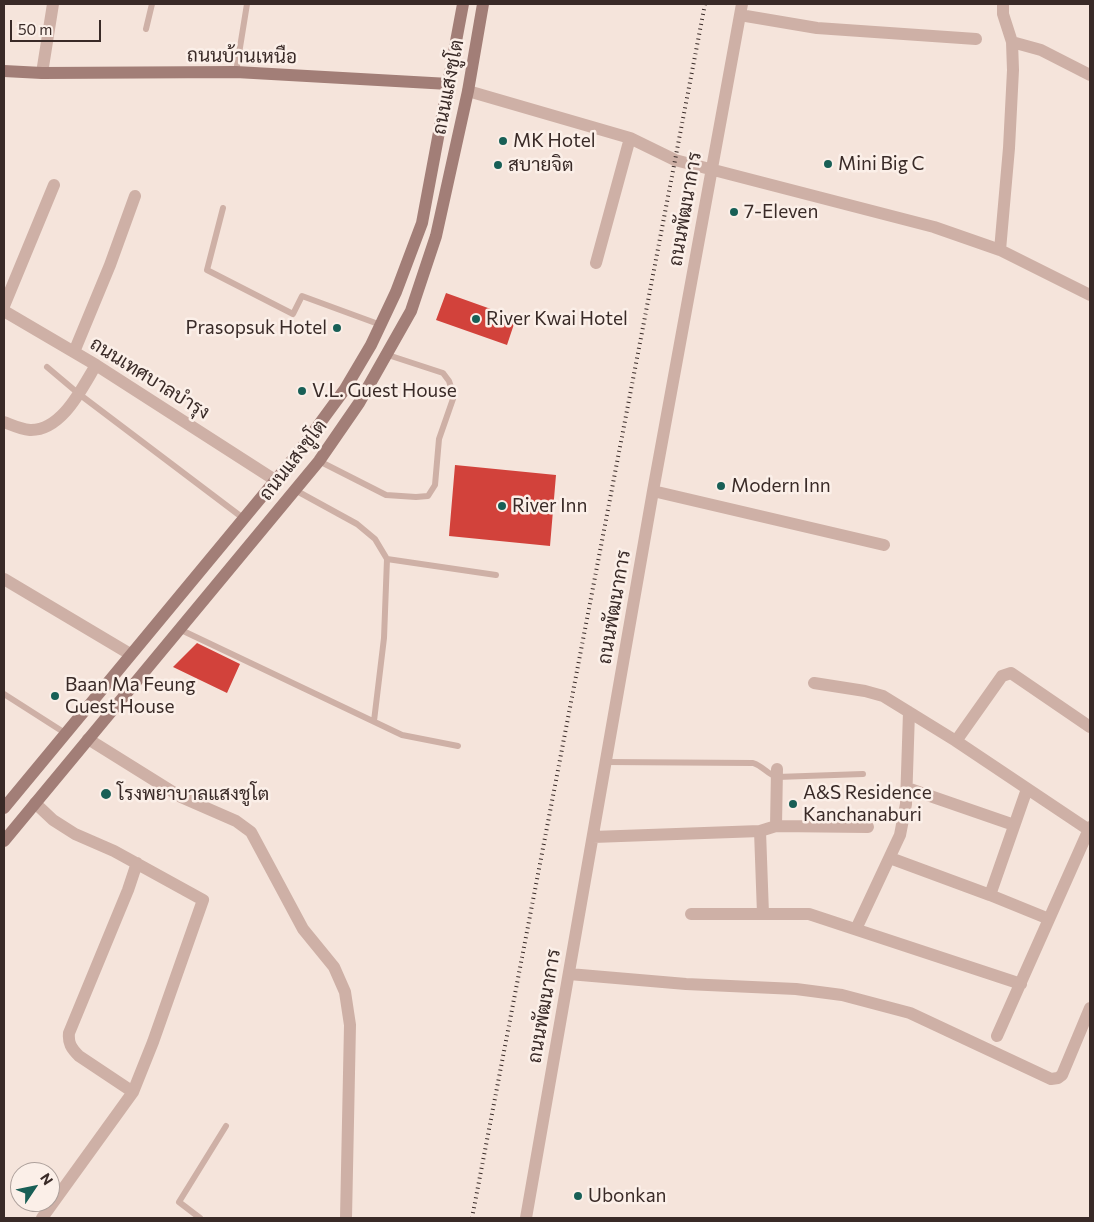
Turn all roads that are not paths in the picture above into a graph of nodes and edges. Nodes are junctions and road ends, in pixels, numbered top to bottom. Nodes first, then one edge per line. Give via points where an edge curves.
1 (53, 4) edge
2 (152, 4) edge
3 (247, 4) edge
4 (462, 4) edge
5 (483, 4) edge
6 (1003, 4) edge
7 (741, 10) edge
8 (146, 29) dead end
9 (976, 39) dead end
10 (1012, 42) junction
11 (4, 71) edge
12 (236, 72) junction
13 (42, 73) junction
14 (1090, 75) edge
15 (449, 84) junction
16 (468, 91) junction
17 (630, 138) junction
18 (711, 170) junction
19 (54, 185) dead end
20 (135, 196) dead end
21 (223, 208) dead end
22 (1000, 250) junction
23 (596, 263) dead end
24 (1090, 295) edge
25 (4, 306) edge
26 (4, 311) edge
27 (381, 326) junction
28 (371, 345) junction
29 (74, 352) junction
30 (388, 354) junction
31 (96, 365) junction
32 (47, 367) dead end
33 (79, 394) junction
34 (4, 422) edge
35 (319, 461) junction
36 (275, 480) junction
37 (295, 490) junction
38 (653, 492) junction
39 (243, 518) junction
40 (884, 544) dead end
41 (388, 558) junction
42 (496, 576) dead end
43 (4, 579) edge
44 (180, 629) junction
45 (130, 654) junction
46 (814, 683) dead end
47 (4, 694) edge
48 (908, 712) junction
49 (374, 721) junction
50 (1090, 726) edge
51 (65, 733) junction
52 (88, 739) junction
53 (956, 741) junction
54 (458, 746) dead end
55 (606, 762) junction
56 (777, 773) junction
57 (863, 774) dead end
58 (907, 788) junction
59 (1026, 789) junction
60 (35, 803) junction
61 (4, 808) edge
62 (1014, 825) junction
63 (776, 826) junction
64 (868, 828) dead end
65 (1090, 828) edge
66 (760, 831) junction
67 (593, 837) junction
68 (4, 841) edge
69 (890, 858) junction
70 (136, 863) junction
71 (990, 895) junction
72 (691, 914) dead end
73 (763, 914) junction
74 (1049, 919) junction
75 (856, 929) junction
76 (569, 974) junction
77 (1021, 984) junction
78 (1090, 1008) edge
79 (997, 1036) dead end
80 (133, 1092) junction
81 (226, 1126) dead end
82 (42, 1218) edge
83 (200, 1218) edge
84 (346, 1218) edge
85 (526, 1218) edge
86 (536, 1218) edge

1 - 13 street
2 - 8 lane
3 - 12 lane
4 - 15 main road, ถนนแสงชูโต
5 - 16 main road, ถนนแสงชูโต
6 - 10 street
7 - 9 street via 818,28
7 - 18 street, ถนนพัฒนาการ
10 - 14 street via 1041,50
10 - 22 street via 1009,148
11 - 13 main road, ถนนบ้านเหนือ
12 - 13 main road, ถนนบ้านเหนือ
12 - 15 main road, ถนนบ้านเหนือ
15 - 27 main road, ถนนแสงชูโต via 422,223
16 - 17 street
16 - 30 main road, ถนนแสงชูโต via 436,236 411,311
17 - 18 street via 675,160
17 - 23 street
18 - 22 street via 934,228
18 - 38 street, ถนนพัฒนาการ
19 - 25 street
20 - 29 street
21 - 27 lane via 206,270 294,314 302,296
22 - 24 street
26 - 29 street, ถนนเทศบาลบำรุง
27 - 28 main road, ถนนแสงชูโต
28 - 30 main road
28 - 36 main road, ถนนแสงชูโต via 345,389
29 - 31 street, ถนนเทศบาลบำรุง
30 - 35 main road, ถนนแสงชูโต
30 - 35 lane via 443,373 454,396 438,439 432,490 428,496 386,495
31 - 33 street
31 - 36 street, ถนนเทศบาลบำรุง
32 - 33 lane
33 - 34 street via 62,415 41,428 30,430
33 - 39 lane
35 - 37 main road, ถนนแสงชูโต
36 - 39 main road, ถนนแสงชูโต
37 - 41 lane via 357,524 375,539
37 - 44 main road, ถนนแสงชูโต
38 - 40 street
38 - 55 street, ถนนพัฒนาการ
39 - 45 main road, ถนนแสงชูโต
41 - 42 lane
41 - 49 lane via 384,638
43 - 45 street
44 - 49 lane
44 - 52 main road, ถนนแสงชูโต
45 - 51 main road, ถนนแสงชูโต
46 - 48 street via 883,696
47 - 51 lane
48 - 53 street
48 - 58 street
49 - 54 lane via 411,738
50 - 53 street via 1011,673 1002,676
51 - 61 main road, ถนนแสงชูโต
52 - 60 main road, ถนนแสงชูโต
52 - 84 street via 181,797 236,821 251,832 302,929 334,967 345,992 350,1025
53 - 59 street
55 - 56 lane via 753,763 768,774
55 - 67 street, ถนนพัฒนาการ
56 - 57 lane
56 - 63 street
58 - 62 street
58 - 69 street via 900,835
59 - 62 street
59 - 65 street
60 - 68 main road, ถนนแสงชูโต
60 - 70 street via 75,834
62 - 71 street
63 - 64 street
63 - 66 street
65 - 74 street
66 - 67 street
66 - 73 street
67 - 76 street, ถนนพัฒนาการ
69 - 71 street
69 - 75 street
70 - 80 street via 68,1042 79,1056
70 - 80 street via 203,900
71 - 74 street
72 - 73 street
73 - 75 street via 809,914
74 - 77 street
75 - 77 street
76 - 78 street via 842,995 910,1013 1051,1079 1062,1075
76 - 85 street, ถนนพัฒนาการ
77 - 79 street
80 - 82 street
81 - 83 lane via 179,1202
85 - 86 street

